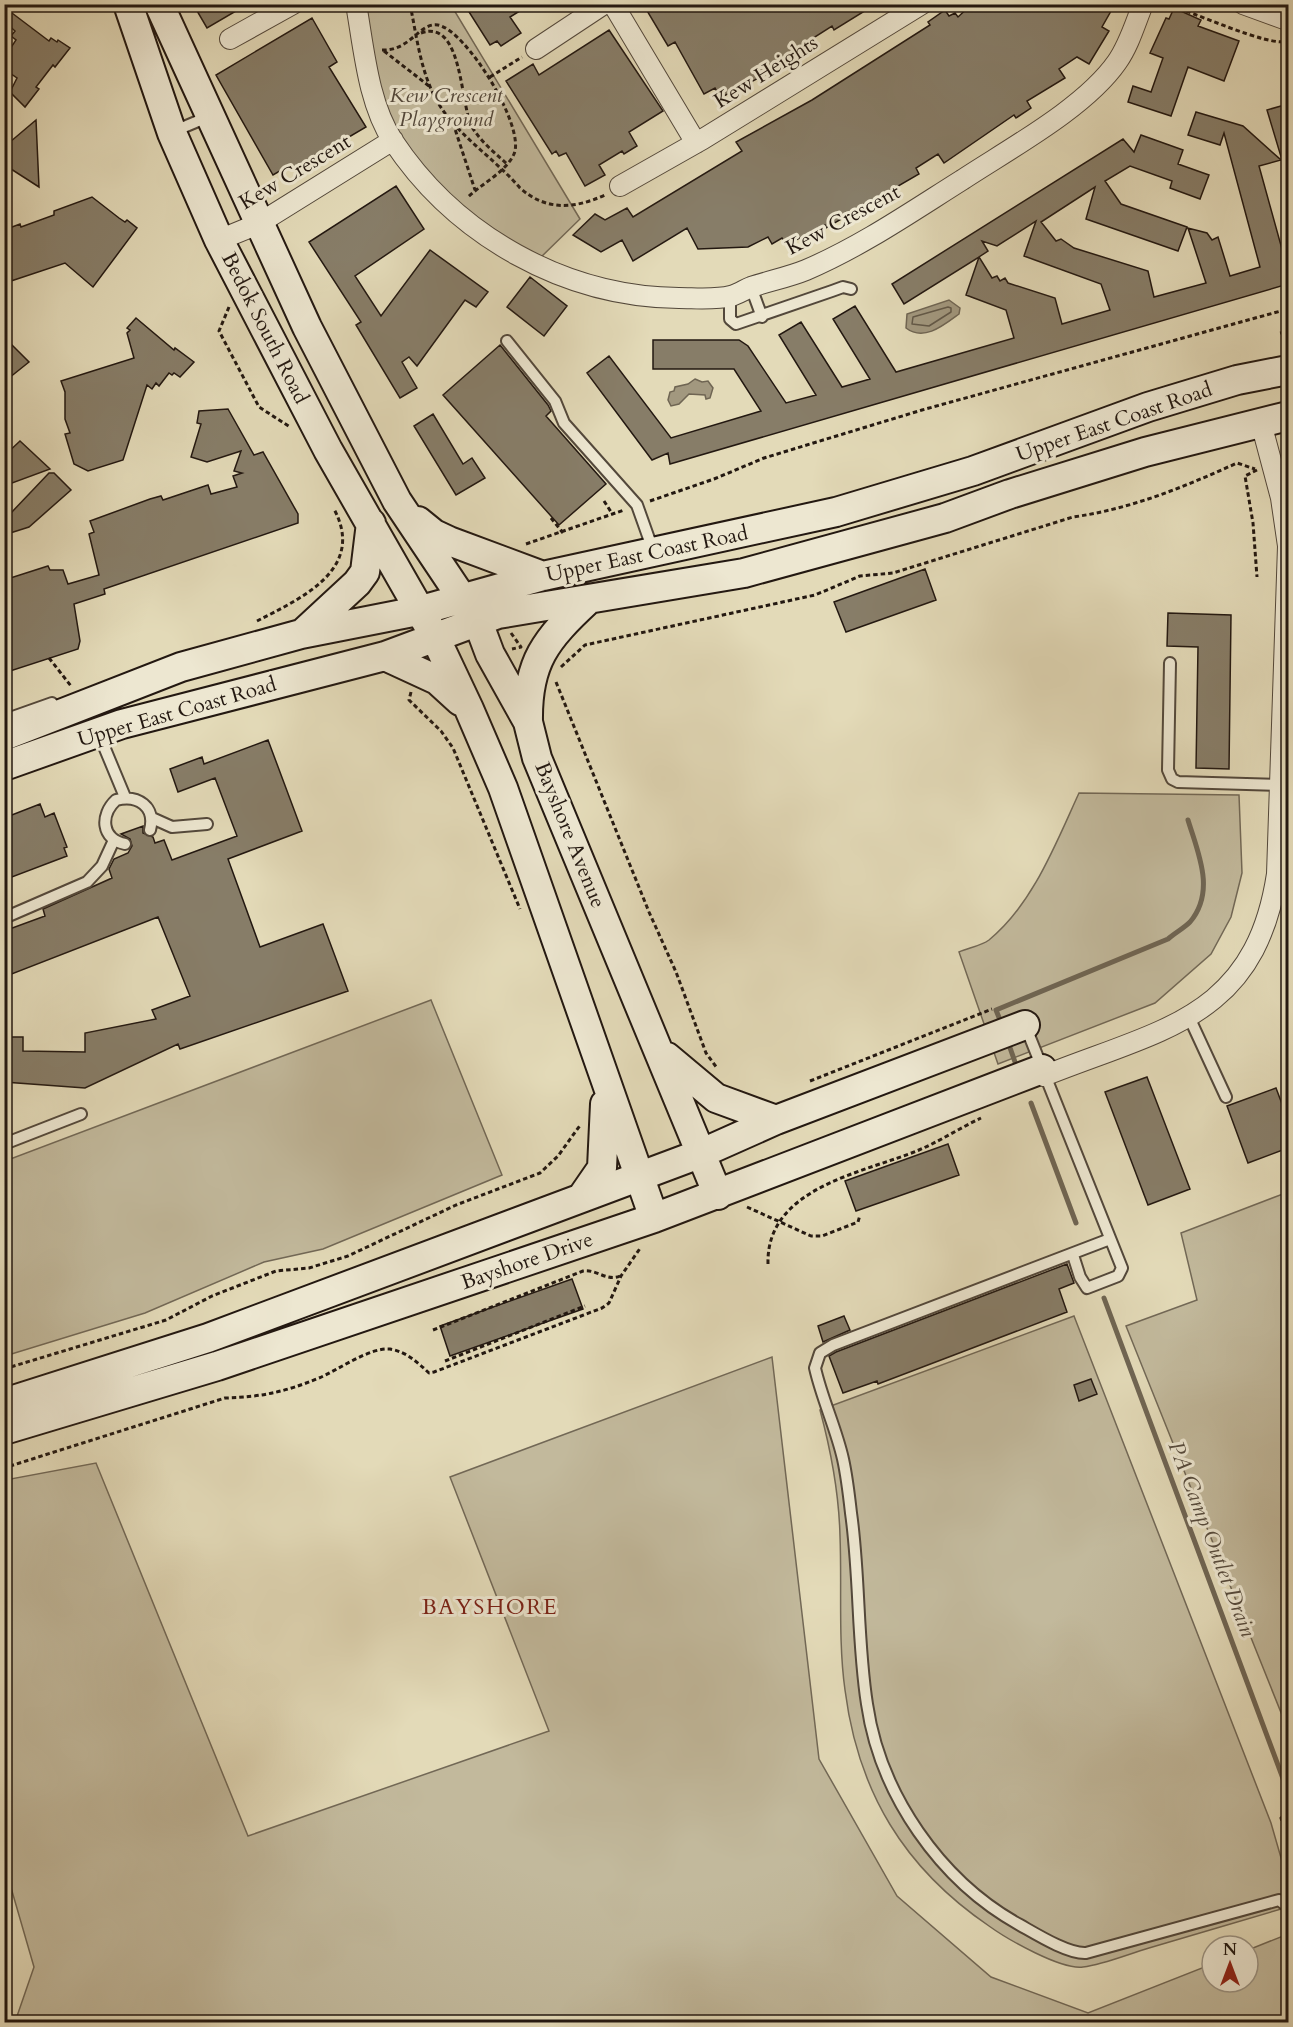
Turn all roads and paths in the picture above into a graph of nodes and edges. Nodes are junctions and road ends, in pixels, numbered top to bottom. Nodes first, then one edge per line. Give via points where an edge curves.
1 (128, 4) edge
2 (159, 4) edge
3 (293, 4) edge
4 (356, 4) edge
5 (410, 4) edge
6 (604, 4) edge
7 (613, 4) edge
8 (922, 4) edge
9 (1143, 4) edge
10 (1165, 4) edge
11 (1243, 4) edge
12 (1287, 20) dead end
13 (417, 35) junction
14 (231, 39) dead end
15 (1288, 41) edge
16 (536, 49) joint
17 (373, 50) junction
18 (490, 77) junction
19 (430, 87) junction
20 (210, 116) junction
21 (453, 122) junction
22 (172, 133) junction
23 (393, 140) junction
24 (696, 143) junction
25 (507, 164) junction
26 (503, 168) junction
27 (620, 186) joint
28 (475, 190) junction
29 (454, 210) junction
30 (258, 224) junction
31 (219, 240) junction
32 (752, 287) junction
33 (851, 289) dead end
34 (730, 296) junction
35 (225, 298) dead end
36 (1288, 309) edge
37 (762, 317) junction
38 (1288, 332) edge
39 (1280, 333) dead end
40 (507, 341) dead end
41 (1288, 370) edge
42 (1288, 416) edge
43 (1261, 423) junction
44 (293, 429) dead end
45 (397, 501) junction
46 (604, 501) dead end
47 (637, 506) junction
48 (333, 508) dead end
49 (613, 515) junction
50 (551, 518) dead end
51 (371, 523) junction
52 (562, 533) junction
53 (516, 545) dead end
54 (342, 554) dead end
55 (654, 554) junction
56 (543, 576) junction
57 (1257, 577) dead end
58 (462, 598) junction
59 (588, 600) junction
60 (418, 610) junction
61 (478, 622) junction
62 (301, 634) junction
63 (435, 637) junction
64 (386, 656) junction
65 (49, 658) dead end
66 (1170, 663) dead end
67 (412, 687) dead end
68 (78, 694) joint
69 (469, 710) junction
70 (4, 720) edge
71 (528, 722) junction
72 (98, 732) junction
73 (4, 736) edge
74 (4, 766) edge
75 (1280, 785) junction
76 (125, 797) junction
77 (152, 818) junction
78 (207, 824) dead end
79 (150, 830) dead end
80 (114, 840) junction
81 (125, 844) dead end
82 (520, 910) dead end
83 (4, 918) edge
84 (992, 1009) dead end
85 (1189, 1017) junction
86 (1025, 1025) joint
87 (659, 1050) junction
88 (599, 1063) junction
89 (723, 1072) dead end
90 (1043, 1072) junction
91 (806, 1083) dead end
92 (1226, 1097) dead end
93 (81, 1114) dead end
94 (990, 1114) dead end
95 (776, 1120) junction
96 (581, 1124) dead end
97 (4, 1144) edge
98 (702, 1153) junction
99 (638, 1176) junction
100 (582, 1197) junction
101 (730, 1200) junction
102 (860, 1215) dead end
103 (780, 1223) junction
104 (650, 1229) junction
105 (1110, 1239) junction
106 (1073, 1255) junction
107 (768, 1264) dead end
108 (621, 1276) junction
109 (585, 1306) dead end
110 (433, 1330) dead end
111 (445, 1360) dead end
112 (4, 1369) edge
113 (4, 1403) edge
114 (4, 1430) edge
115 (4, 1471) edge
116 (1288, 1812) edge
117 (1288, 1843) edge
118 (1288, 1907) edge

1 - 22 main road, Bedok South Road
2 - 20 main road, Bedok South Road
3 - 14 street
4 - 17 street, Kew Crescent
5 - 13 path
6 - 16 street
7 - 24 street
8 - 24 street, Kew Heights
9 - 32 street, Kew Crescent via 1118,62 1092,90 1060,115 884,230 802,271
10 - 15 path via 1261,38
11 - 12 street
13 - 17 path via 403,47
13 - 18 path via 431,25 443,26
13 - 19 path
13 - 25 path via 434,31 451,47 472,127
16 - 18 path
17 - 19 path
17 - 23 street, Kew Crescent via 376,103
18 - 25 path via 514,132 514,154
19 - 21 path
20 - 22 lane
20 - 30 main road, Bedok South Road
21 - 26 path
21 - 28 path
22 - 31 main road, Bedok South Road
23 - 29 street, Kew Crescent via 430,188
23 - 30 street, Kew Crescent
24 - 27 street, Kew Heights
25 - 26 path
26 - 27 path via 533,200 548,206 592,201
26 - 28 path
28 - 29 path
29 - 34 street, Kew Crescent via 519,258 579,281 653,297
30 - 31 street, Kew Crescent
30 - 45 main road, Bedok South Road
31 - 51 main road, Bedok South Road via 328,450
32 - 34 street, Kew Crescent
32 - 37 lane
33 - 37 lane via 843,287
34 - 37 lane via 733,323
35 - 44 path via 229,307 219,332 259,407
36 - 47 path via 892,419 764,458
38 - 39 path
40 - 47 lane via 555,401 564,423
41 - 55 main road, Upper East Coast Road via 1237,380 1148,407 974,471 836,512
42 - 43 main road, Upper East Coast Road
43 - 59 main road, Upper East Coast Road via 1145,452 945,518 755,570
43 - 75 street via 1281,498 1288,546
45 - 56 main road via 434,534
45 - 58 main road, Bedok South Road
46 - 49 path
47 - 49 path
47 - 55 lane
48 - 54 path via 342,525
49 - 52 path
50 - 52 path
51 - 60 main road, Bedok South Road
51 - 62 main road via 365,572
52 - 53 path via 533,544
55 - 56 main road, Upper East Coast Road
56 - 58 main road, Upper East Coast Road
57 - 89 path via 1245,476 1257,470 1237,463 1165,495 1073,517 893,573 860,576 814,595 585,645 560,668 555,682 559,694 706,1053
58 - 60 main road, Upper East Coast Road
58 - 61 main road, Bedok South Road
59 - 61 main road, Upper East Coast Road via 542,605
59 - 71 main road via 538,655 528,693
60 - 62 main road, Upper East Coast Road
60 - 63 main road, Bedok South Road
61 - 63 main road, Upper East Coast Road
61 - 71 main road, Bayshore Avenue via 490,654
62 - 73 main road, Upper East Coast Road via 181,667
63 - 64 main road, Upper East Coast Road
63 - 69 main road
64 - 69 main road via 437,680
64 - 72 main road, Upper East Coast Road
65 - 68 path
66 - 75 lane via 1168,770 1172,779
67 - 82 path via 409,700 453,748
68 - 70 lane
69 - 88 main road via 503,788
71 - 87 main road, Bayshore Avenue via 537,758
72 - 74 main road, Upper East Coast Road
72 - 76 lane
75 - 85 street via 1277,874 1272,903 1256,948 1234,980
76 - 77 lane via 142,802
76 - 80 lane via 116,800 105,815 107,833
77 - 78 lane via 172,827
77 - 79 lane
80 - 81 lane
80 - 83 lane via 102,866 87,882
84 - 91 path
85 - 90 street via 1170,1028
85 - 92 lane
86 - 90 lane
86 - 95 main road, Bayshore Drive
87 - 95 main road, Bayshore Avenue via 716,1098
87 - 98 main road, Bayshore Avenue
88 - 99 main road
88 - 100 main road via 606,1110 602,1168
90 - 101 main road, Bayshore Drive
90 - 105 lane
93 - 97 lane
94 - 103 path via 920,1149 814,1189
95 - 98 main road, Bayshore Drive
96 - 112 path via 540,1173 456,1205 348,1256 309,1268 276,1271 212,1296 166,1320
98 - 99 main road, Bayshore Drive
98 - 101 main road, Bayshore Avenue
99 - 100 main road, Bayshore Drive
99 - 104 main road
100 - 113 main road, Bayshore Drive via 208,1338
101 - 103 path
101 - 104 main road, Bayshore Drive
102 - 103 path via 858,1222 822,1236
103 - 107 path via 771,1241
104 - 108 path
104 - 114 main road, Bayshore Drive
105 - 106 lane
105 - 106 lane via 1122,1268 1118,1276 1085,1287
106 - 118 lane via 825,1348 816,1360 817,1376 843,1459 852,1516 867,1706 886,1773 939,1860 998,1913 1076,1952 1086,1953 1279,1900
108 - 110 path via 608,1278 598,1272 583,1271
108 - 115 path via 609,1303 592,1314 434,1372 429,1373 401,1352 379,1349 318,1378 261,1397 225,1398
109 - 111 path
116 - 117 path via 1281,1818

